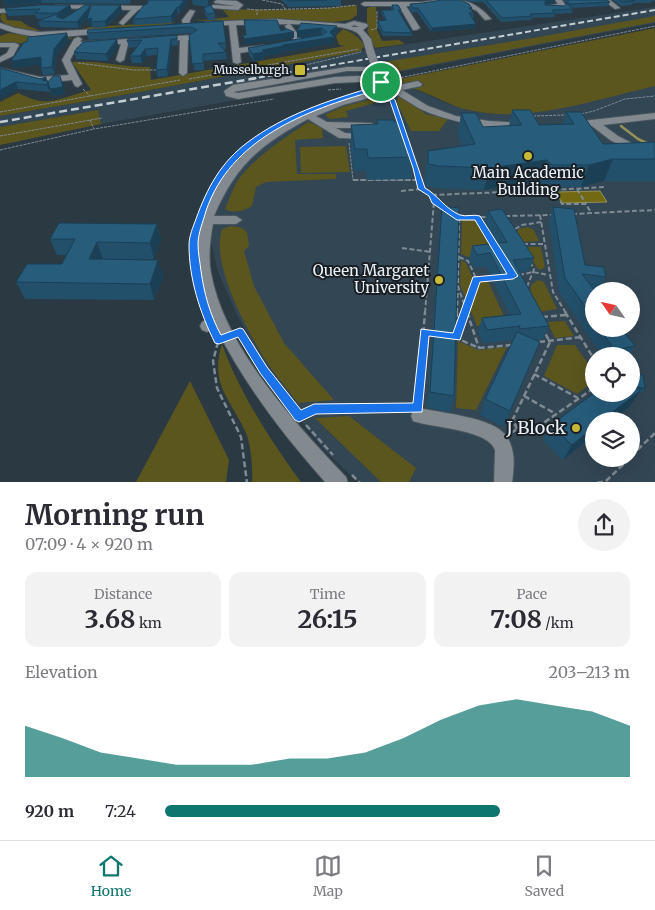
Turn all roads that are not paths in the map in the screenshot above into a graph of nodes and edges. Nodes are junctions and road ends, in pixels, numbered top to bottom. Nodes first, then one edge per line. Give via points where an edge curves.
1 (26, 0) edge
2 (452, 0) edge
3 (459, 0) edge
4 (558, 0) edge
5 (606, 0) edge
6 (430, 2) edge
7 (402, 4) junction
8 (363, 5) edge
9 (50, 7) edge
10 (547, 7) edge
11 (32, 8) edge
12 (84, 8) junction
13 (136, 8) junction
14 (145, 8) edge
15 (617, 8) dead end
16 (22, 9) junction
17 (0, 11) edge
18 (193, 13) dead end
19 (72, 16) edge
20 (487, 19) dead end
21 (232, 22) junction
22 (0, 25) edge
23 (288, 26) dead end
24 (123, 27) edge
25 (416, 28) dead end
26 (8, 29) junction
27 (110, 30) edge
28 (0, 32) edge
29 (80, 33) junction
30 (299, 41) edge
31 (126, 42) junction
32 (0, 45) edge
33 (76, 45) junction
34 (274, 46) edge
35 (235, 51) junction
36 (0, 60) edge
37 (120, 60) dead end
38 (236, 62) dead end
39 (369, 69) dead end
40 (0, 70) edge
41 (183, 71) road end
42 (384, 83) junction
43 (418, 84) dead end
44 (653, 113) edge
45 (308, 115) junction
46 (595, 123) junction
47 (326, 125) dead end
48 (564, 125) edge
49 (531, 137) edge
50 (655, 159) edge
51 (207, 220) junction
52 (236, 220) dead end
53 (415, 411) road end
54 (339, 482) edge
55 (504, 482) edge

1 - 16 street
2 - 6 street
3 - 20 street via 479,10
4 - 10 street via 563,6
5 - 15 street
6 - 7 street
7 - 8 street
7 - 25 street
9 - 12 street
11 - 16 street
12 - 13 street
12 - 19 street
13 - 14 street
13 - 24 street
16 - 17 street
18 - 21 street via 182,25
21 - 35 street
21 - 42 street, bridge via 346,26 349,29 359,26
22 - 26 street
23 - 30 street
26 - 28 street
26 - 29 street via 41,34
27 - 29 street
29 - 33 street
31 - 33 street
31 - 37 street
31 - 41 street via 188,38
32 - 36 street via 18,44
33 - 40 street via 66,60 76,80 40,80
34 - 35 street
35 - 38 street
39 - 42 street via 346,69 237,87 228,93 238,96 335,80
42 - 43 street
42 - 45 street
42 - 49 street via 428,110 447,117 485,125 531,123
44 - 46 street
45 - 47 street
45 - 51 street via 268,138 223,173
46 - 48 street
46 - 50 street via 614,138
51 - 52 street
51 - 54 street via 203,246 204,274 212,303 213,323 228,337 274,407
53 - 55 street via 490,432 501,441 505,454

